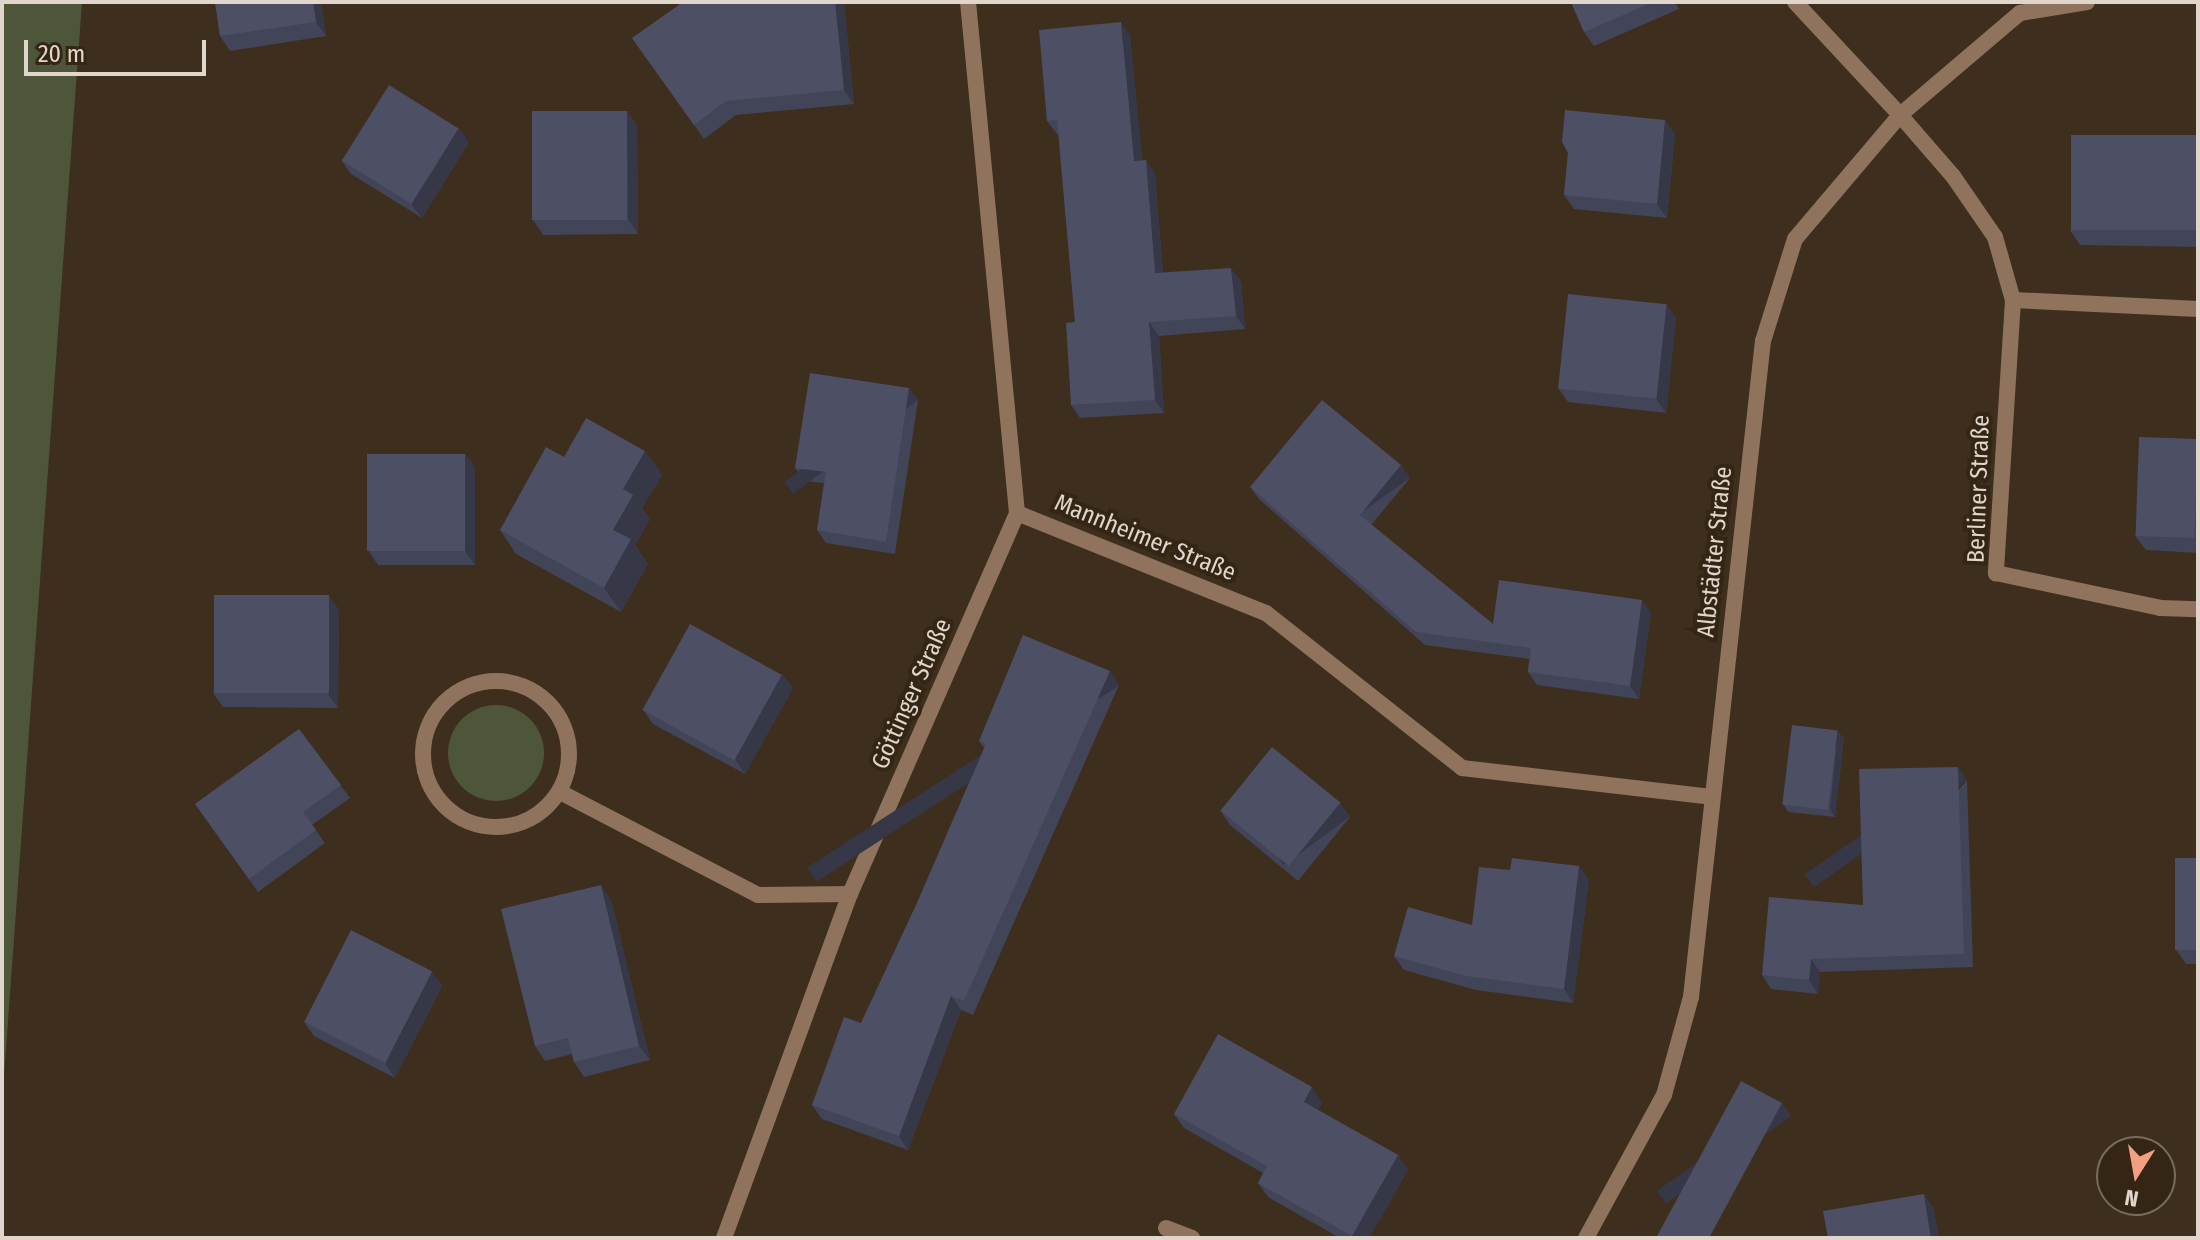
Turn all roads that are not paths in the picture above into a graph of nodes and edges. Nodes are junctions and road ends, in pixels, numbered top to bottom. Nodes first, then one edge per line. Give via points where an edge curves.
1 (968, 2) edge
2 (1795, 2) edge
3 (2087, 2) edge
4 (1900, 115) junction
5 (2013, 300) junction
6 (2198, 309) edge
7 (1017, 513) junction
8 (2198, 609) edge
9 (560, 792) junction
10 (1711, 797) junction
11 (850, 894) junction
12 (1166, 1228) dead end
13 (724, 1238) edge
14 (1192, 1238) edge
15 (1586, 1238) edge

1 - 7 street, Mannheimer Straße
2 - 4 street, Berliner Straße
3 - 4 street, Albstädter Straße via 2020,13
4 - 5 street, Berliner Straße via 1953,176 1995,237
4 - 10 street, Albstädter Straße via 1795,239 1763,341
5 - 6 street
5 - 8 street, Berliner Straße via 1996,573 2160,608
7 - 10 street, Mannheimer Straße via 1266,613 1462,768
7 - 11 street, Göttinger Straße
9 - 9 street via 570,746 550,703 530,689 507,681 483,682 441,704 428,724 422,748 425,772 451,812 479,826 510,827 538,815
9 - 11 street via 758,895
10 - 15 street, Albstädter Straße via 1691,997 1664,1095
11 - 13 street, Göttinger Straße
12 - 14 street

